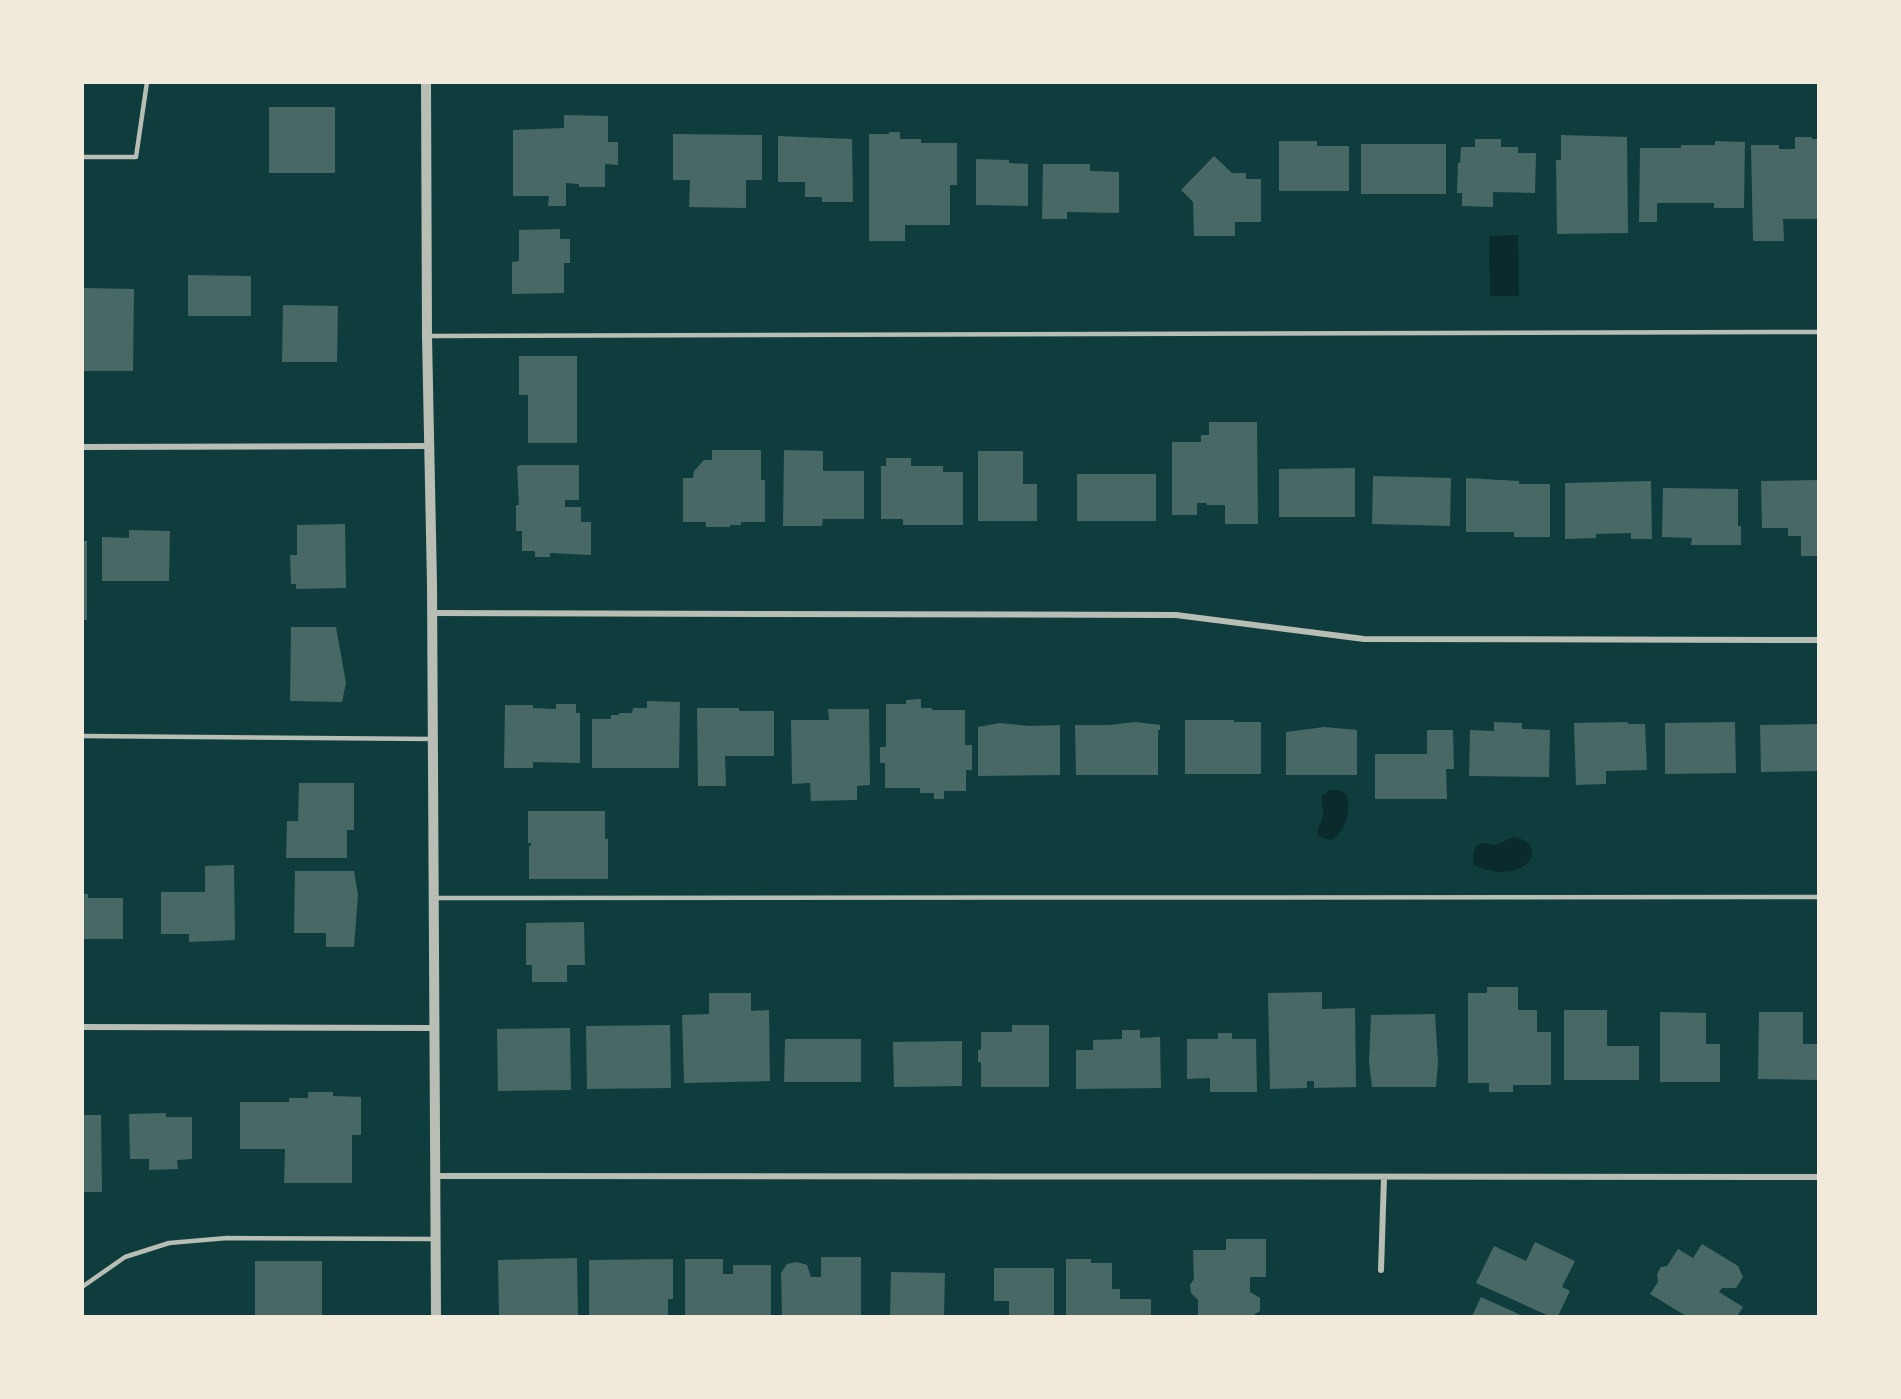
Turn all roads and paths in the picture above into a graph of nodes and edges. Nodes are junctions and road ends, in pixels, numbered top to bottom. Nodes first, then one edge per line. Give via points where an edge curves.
1 (147, 82) edge
2 (426, 82) edge
3 (82, 157) edge
4 (1818, 332) edge
5 (427, 336) junction
6 (430, 446) junction
7 (82, 447) edge
8 (432, 613) junction
9 (1818, 640) edge
10 (82, 736) edge
11 (433, 739) junction
12 (1818, 897) edge
13 (433, 898) junction
14 (82, 1027) edge
15 (433, 1028) junction
16 (434, 1176) junction
17 (1818, 1177) edge
18 (1384, 1178) junction
19 (435, 1239) junction
20 (1382, 1270) dead end
21 (82, 1287) edge
22 (436, 1317) edge

1 - 3 lane via 136,157
2 - 5 street
4 - 5 lane
5 - 6 street
6 - 7 street
6 - 8 street
8 - 9 street via 1176,615 1364,639
8 - 11 street
10 - 11 lane
11 - 13 street
12 - 13 lane
13 - 15 street
14 - 15 street
15 - 16 street
16 - 18 street
16 - 19 street
17 - 18 street
18 - 20 street
19 - 21 lane via 227,1238 169,1243 125,1257
19 - 22 street

